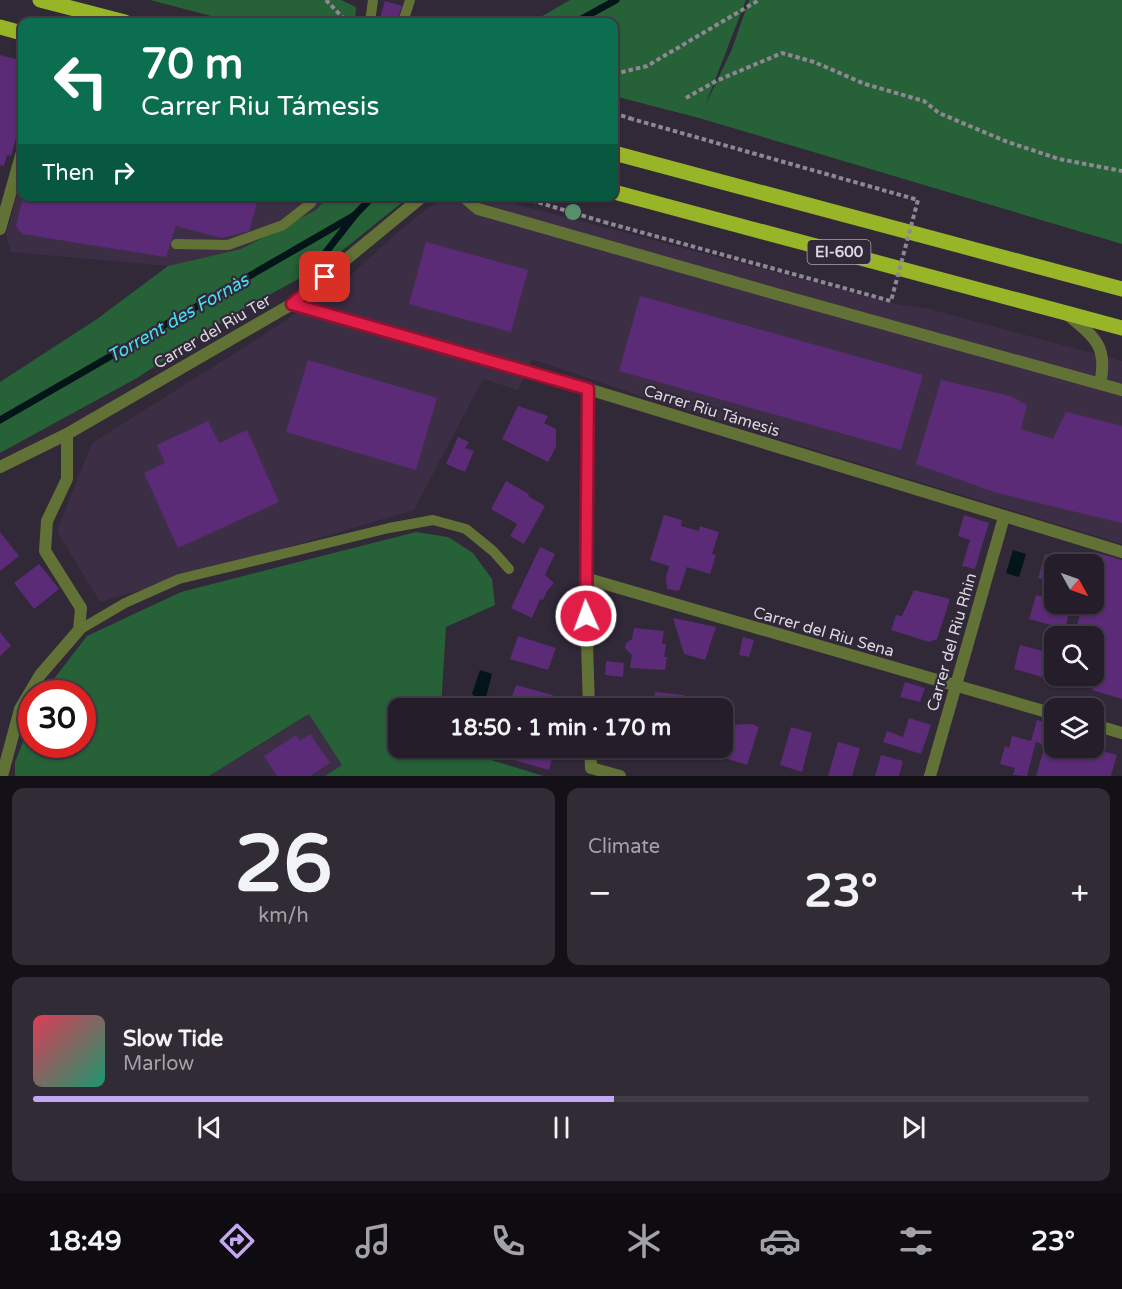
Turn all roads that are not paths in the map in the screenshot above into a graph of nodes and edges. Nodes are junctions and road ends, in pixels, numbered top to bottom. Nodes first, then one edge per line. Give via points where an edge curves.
1 (40, 0) edge
2 (373, 0) edge
3 (410, 0) edge
4 (110, 18) edge
5 (371, 18) edge
6 (404, 18) edge
7 (0, 27) edge
8 (18, 32) edge
9 (618, 154) edge
10 (18, 166) edge
11 (618, 193) edge
12 (312, 201) edge
13 (417, 201) edge
14 (468, 201) edge
15 (0, 229) edge
16 (176, 244) dead end
17 (1122, 289) edge
18 (292, 304) junction
19 (1065, 312) junction
20 (1122, 328) edge
21 (1100, 384) junction
22 (588, 389) junction
23 (1122, 390) edge
24 (67, 434) junction
25 (0, 467) edge
26 (1004, 517) junction
27 (1122, 552) edge
28 (509, 569) dead end
29 (585, 578) junction
30 (79, 630) junction
31 (955, 686) junction
32 (589, 698) edge
33 (1044, 711) edge
34 (1104, 728) edge
35 (1122, 733) edge
36 (591, 758) edge
37 (2, 776) edge
38 (620, 776) edge
39 (930, 776) edge

1 - 4 main road
2 - 5 lane
3 - 6 lane
7 - 8 main road
9 - 17 main road, EI-600
10 - 15 street
11 - 19 main road, EI-600
12 - 16 lane via 283,225 228,245
13 - 18 street, Carrer del Riu Ter
14 - 21 street via 478,209
18 - 22 street, Carrer Riu Támesis
18 - 24 street, Carrer del Riu Ter
19 - 20 main road, EI-600
19 - 21 street via 1102,352
21 - 23 street
22 - 26 street, Carrer Riu Támesis
22 - 29 street
24 - 25 street, Carrer del Riu Ter
24 - 30 street via 67,479 47,521 45,551 81,608
26 - 27 street, Carrer Riu Támesis
26 - 31 street, Carrer del Riu Rhin
28 - 30 lane via 466,529 433,520 179,579 125,603
29 - 31 street, Carrer del Riu Sena
29 - 32 street
30 - 37 street via 40,675 20,709
31 - 33 street, Carrer del Riu Sena
31 - 39 street, Carrer del Riu Rhin
34 - 35 street
36 - 38 street via 591,768

